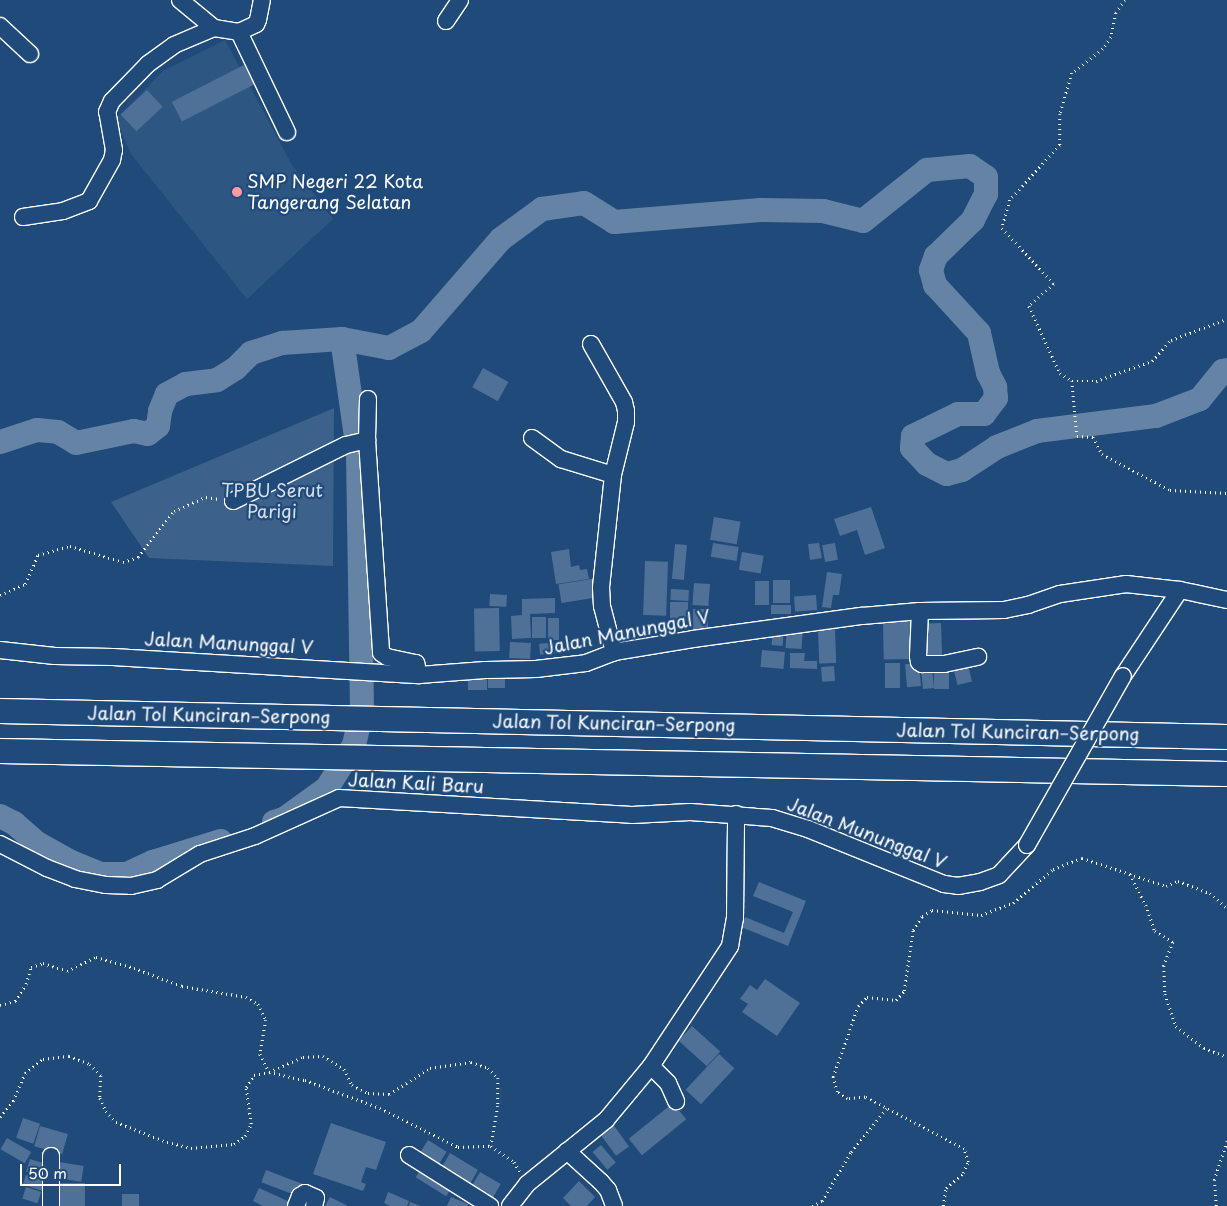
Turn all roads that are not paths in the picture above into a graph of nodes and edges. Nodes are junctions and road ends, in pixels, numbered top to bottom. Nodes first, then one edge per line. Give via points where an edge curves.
1 (180, 0) edge
2 (262, 0) edge
3 (460, 0) edge
4 (446, 21) dead end
5 (0, 26) edge
6 (214, 28) junction
7 (239, 32) junction
8 (30, 54) dead end
9 (287, 132) dead end
10 (23, 216) dead end
11 (591, 344) dead end
12 (368, 399) dead end
13 (532, 438) dead end
14 (358, 442) junction
15 (613, 475) junction
16 (233, 501) road end
17 (1180, 590) junction
18 (1227, 600) edge
19 (920, 611) junction
20 (0, 650) edge
21 (614, 652) junction
22 (978, 657) dead end
23 (419, 675) junction
24 (0, 712) edge
25 (1227, 737) edge
26 (0, 750) edge
27 (1227, 774) edge
28 (736, 814) junction
29 (0, 844) edge
30 (651, 1066) junction
31 (676, 1101) dead end
32 (567, 1152) junction
33 (410, 1155) dead end
34 (51, 1156) dead end
35 (51, 1206) edge
36 (296, 1206) edge
37 (314, 1206) edge
38 (490, 1206) edge
39 (510, 1206) edge
40 (614, 1206) edge

1 - 6 street
2 - 7 street via 256,24
3 - 4 street
5 - 8 street
6 - 7 street
6 - 10 street via 174,45 148,64 112,101 107,112 114,150 112,160 89,200 63,211
7 - 9 street
11 - 15 street via 626,411
12 - 14 street
13 - 15 street via 562,459
14 - 16 street
14 - 23 street via 381,652 387,658 416,663
15 - 21 street via 601,587 602,606
17 - 18 street, Jalan Manunggal V
17 - 19 street, Jalan Manunggal V via 1126,584 1060,594 1028,606 1004,610
17 - 28 street, Jalan Mununggal V, bridge via 1123,676 1027,845 999,874 980,882 958,886 944,884 808,829 772,818
19 - 21 street, Jalan Manunggal V via 756,630
19 - 22 street via 919,662 944,664
20 - 23 street, Jalan Manunggal V via 55,656
21 - 23 street, Jalan Manunggal V via 586,663 536,670
24 - 25 highway, Jalan Tol Kunciran–Serpong
26 - 27 highway
28 - 29 street, Jalan Kali Baru via 632,814 339,798 255,836 200,854 157,880 131,886 75,879
28 - 30 street via 734,918 730,946
30 - 31 street via 668,1083
30 - 32 street via 606,1120
32 - 39 street via 527,1184
32 - 40 street via 608,1190
33 - 38 street
34 - 35 street
36 - 37 street via 305,1193 316,1198

